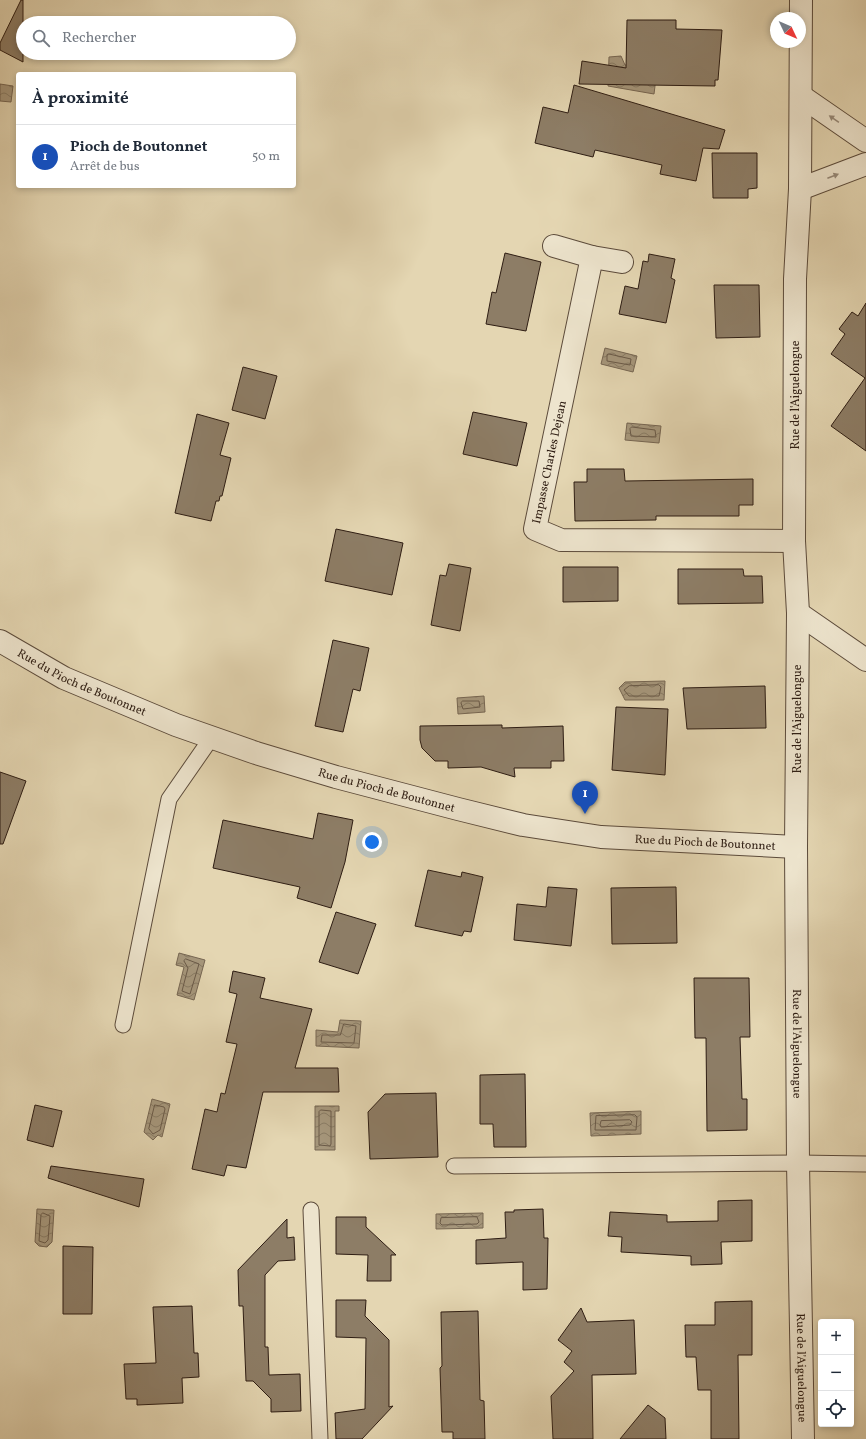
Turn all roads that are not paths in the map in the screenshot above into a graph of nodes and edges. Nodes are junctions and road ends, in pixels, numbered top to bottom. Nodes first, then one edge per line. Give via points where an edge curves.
1 (801, 0) edge
2 (801, 96) junction
3 (866, 141) edge
4 (866, 164) edge
5 (800, 189) junction
6 (554, 246) dead end
7 (592, 256) junction
8 (622, 262) dead end
9 (794, 541) junction
10 (798, 613) junction
11 (0, 641) edge
12 (866, 660) edge
13 (212, 737) junction
14 (796, 847) junction
15 (123, 1025) dead end
16 (798, 1163) junction
17 (866, 1164) edge
18 (454, 1166) dead end
19 (311, 1210) dead end
20 (320, 1439) edge
21 (803, 1439) edge

1 - 2 street, Rue de l'Aiguelongue
3 -> 2 street
2 - 5 street, Rue de l'Aiguelongue
5 -> 4 street
5 - 9 street, Rue de l'Aiguelongue via 795,279
6 - 7 street
7 - 8 street
7 - 9 street, Impasse Charles Dejean via 535,529 561,540
9 - 10 street, Rue de l'Aiguelongue
10 - 12 street
10 - 14 street, Rue de l'Aiguelongue
11 - 13 street, Rue du Pioch de Boutonnet via 64,678 120,703
13 - 14 street, Rue du Pioch de Boutonnet via 336,777 523,825 602,837
13 - 15 lane via 169,799
14 - 16 street, Rue de l'Aiguelongue
16 - 17 lane
16 - 18 lane
16 - 21 street, Rue de l'Aiguelongue
19 - 20 lane

